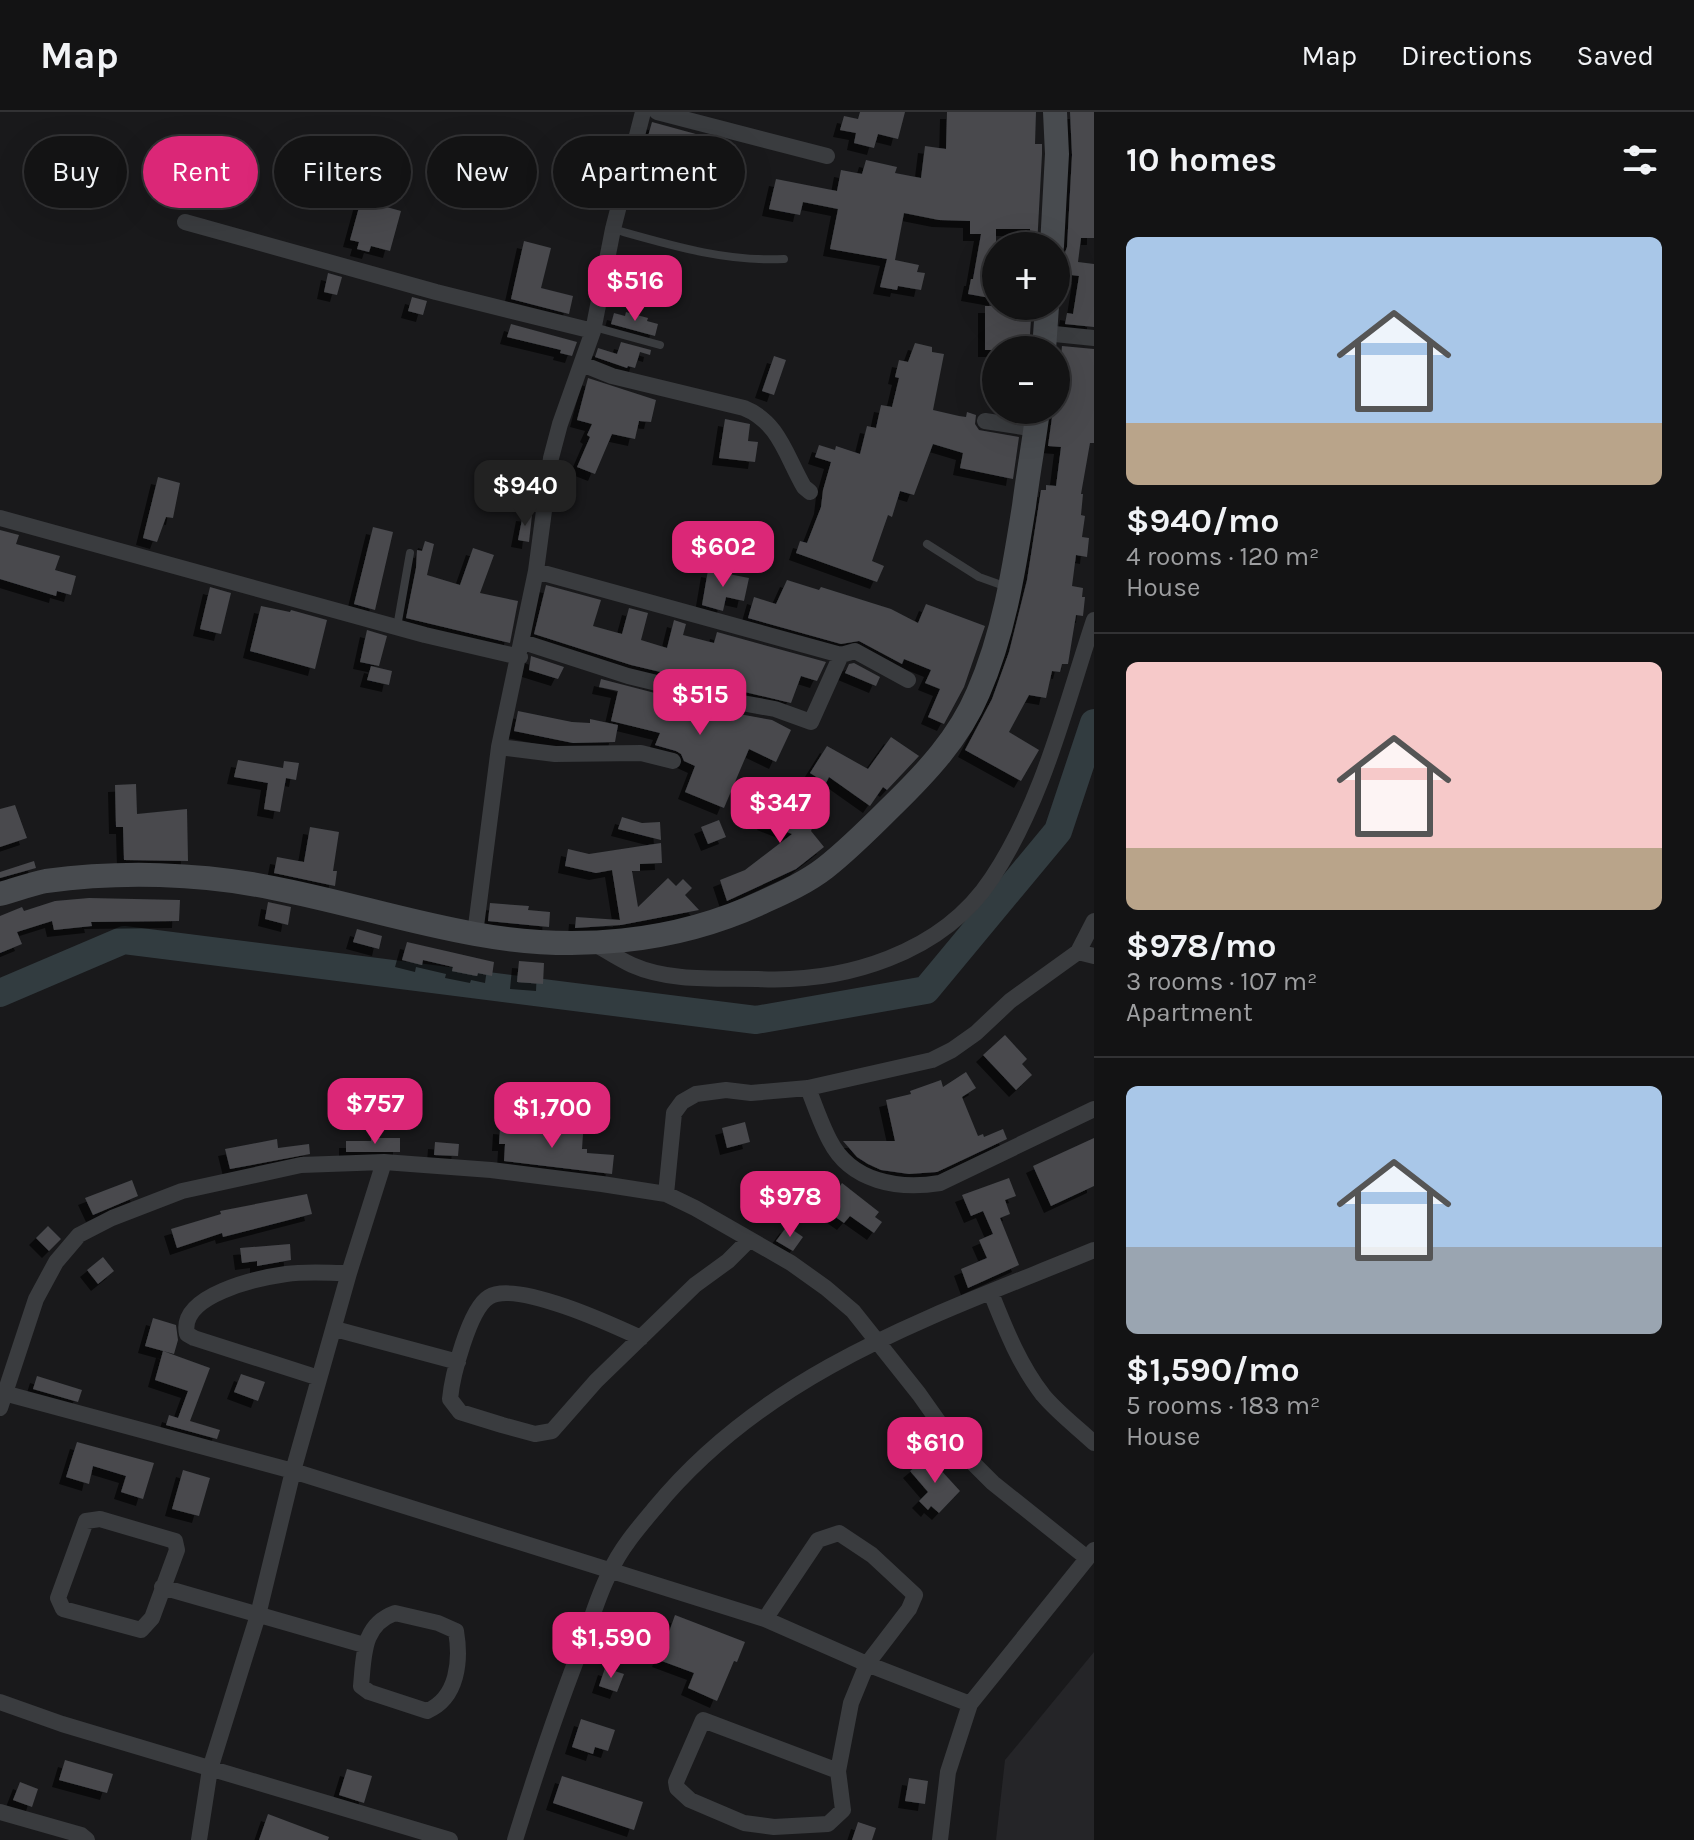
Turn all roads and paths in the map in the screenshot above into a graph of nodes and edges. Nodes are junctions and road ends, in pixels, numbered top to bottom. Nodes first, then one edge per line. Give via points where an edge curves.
1 (643, 112) edge
2 (657, 112) edge
3 (1055, 112) edge
4 (827, 156) dead end
5 (185, 222) dead end
6 (613, 229) junction
7 (1053, 232) edge
8 (784, 259) dead end
9 (594, 329) junction
10 (1094, 338) edge
11 (1070, 340) edge
12 (660, 345) dead end
13 (582, 364) junction
14 (1036, 424) edge
15 (810, 492) dead end
16 (0, 518) edge
17 (927, 544) dead end
18 (410, 553) dead end
19 (536, 571) junction
20 (1009, 588) junction
21 (1094, 620) edge
22 (397, 627) junction
23 (521, 650) junction
24 (841, 655) junction
25 (908, 680) dead end
26 (499, 747) junction
27 (673, 761) dead end
28 (0, 894) edge
29 (1094, 921) edge
30 (475, 934) junction
31 (595, 944) junction
32 (1086, 954) edge
33 (808, 1088) junction
34 (1094, 1109) edge
35 (384, 1162) junction
36 (666, 1194) junction
37 (749, 1240) junction
38 (1094, 1250) edge
39 (349, 1273) junction
40 (991, 1293) junction
41 (335, 1329) junction
42 (641, 1338) junction
43 (876, 1340) junction
44 (458, 1362) junction
45 (319, 1378) junction
46 (1, 1398) edge
47 (1094, 1443) edge
48 (293, 1471) junction
49 (1091, 1554) edge
50 (610, 1570) junction
51 (162, 1587) junction
52 (258, 1615) junction
53 (765, 1619) junction
54 (364, 1645) junction
55 (867, 1664) junction
56 (0, 1702) edge
57 (970, 1704) junction
58 (210, 1769) junction
59 (838, 1771) junction
60 (0, 1812) edge
61 (87, 1840) edge
62 (199, 1840) edge
63 (450, 1840) edge
64 (515, 1840) edge
65 (940, 1840) edge

1 - 6 street
2 - 4 street
3 - 7 street
5 - 9 street via 436,292
6 - 8 lane via 741,260
6 - 9 street
9 - 12 lane
9 - 13 street
10 - 11 street
13 - 15 street via 760,415
13 - 19 street via 551,458
14 - 20 street
16 - 22 street
17 - 20 lane via 979,577
18 - 22 lane
19 - 23 street
19 - 24 street
20 - 31 street via 996,648 947,748 877,822 823,869 789,890 712,923
21 - 31 street via 1042,779 1010,846 991,881 957,918 923,942 876,963 786,980 655,973
22 - 23 street
23 - 24 street via 811,722
23 - 26 street
24 - 25 street via 855,651
26 - 27 street via 555,754 641,753
26 - 30 street
28 - 30 street via 44,882 110,875 185,877 270,887
29 - 32 street
30 - 31 street
32 - 33 street via 1010,1001 976,1033 932,1060
33 - 34 street via 831,1143 850,1167 907,1187 940,1183
33 - 36 street via 726,1090 696,1094 682,1102 674,1113
35 - 36 street
35 - 39 street
35 - 46 street via 301,1165 182,1191 79,1235 56,1262 36,1299
36 - 37 street
37 - 42 street
37 - 43 street via 826,1288
38 - 40 street
39 - 41 street
39 - 45 street via 287,1274 221,1291 198,1304 186,1323 187,1334 194,1338
40 - 43 street
40 - 47 street via 1013,1345 1042,1393
41 - 44 street
41 - 45 street
42 - 44 street via 563,1304 505,1293 490,1296 478,1308
42 - 44 street via 552,1431 535,1434 460,1412 450,1399
43 - 49 street via 955,1445 993,1483
43 - 50 street via 726,1435 669,1492
45 - 48 street
46 - 48 street
48 - 50 street
48 - 52 street
49 - 57 street
50 - 53 street
50 - 64 street via 548,1732
51 - 51 street via 152,1618 141,1630 63,1609 58,1598 86,1521 100,1519 175,1541 177,1550
51 - 52 street
52 - 54 street
52 - 58 street
53 - 55 street
53 - 55 street via 818,1540 839,1533 915,1595
54 - 54 street via 382,1618 395,1613 456,1631 460,1653 452,1687 439,1706 427,1711 369,1692 361,1686
55 - 57 street
55 - 59 street via 851,1703
56 - 58 street
57 - 65 street via 948,1772
58 - 62 street
58 - 63 street
59 - 59 street via 703,1720 676,1782 690,1800 744,1823 828,1824 843,1810
60 - 61 street

